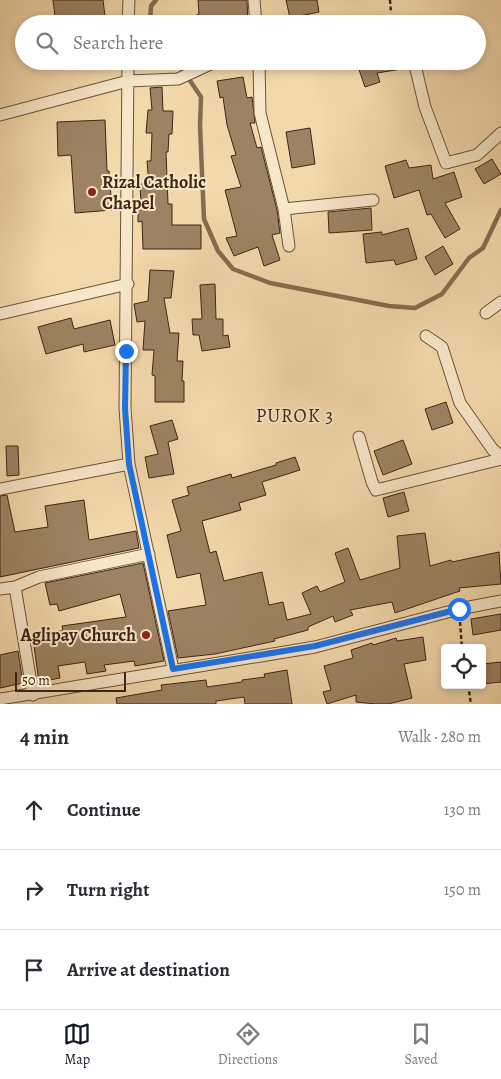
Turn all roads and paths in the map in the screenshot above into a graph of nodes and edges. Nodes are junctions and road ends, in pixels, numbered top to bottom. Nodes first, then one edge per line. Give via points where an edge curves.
1 (128, 0) edge
2 (254, 0) edge
3 (128, 15) edge
4 (255, 15) edge
5 (128, 70) edge
6 (196, 70) edge
7 (259, 70) edge
8 (416, 70) edge
9 (128, 81) junction
10 (0, 115) edge
11 (501, 133) edge
12 (373, 200) dead end
13 (284, 209) junction
14 (289, 246) dead end
15 (128, 284) junction
16 (501, 302) edge
17 (486, 313) dead end
18 (0, 314) edge
19 (426, 336) dead end
20 (359, 437) dead end
21 (501, 457) edge
22 (129, 464) junction
23 (0, 489) edge
24 (149, 554) junction
25 (15, 587) junction
26 (0, 589) edge
27 (501, 601) edge
28 (459, 609) junction
29 (462, 644) edge
30 (173, 669) junction
31 (469, 689) edge
32 (33, 695) junction
33 (0, 699) edge
34 (471, 704) edge

1 - 3 street
2 - 4 street
5 - 9 street
6 - 9 street via 178,79
7 - 13 street via 260,113
8 - 11 street via 425,107 446,163 477,155
9 - 10 street
9 - 15 street
12 - 13 street
13 - 14 street
15 - 18 street
15 - 22 street via 125,408
16 - 17 street
19 - 21 street via 442,347 460,403
20 - 21 street via 376,490
22 - 23 street
22 - 24 street
24 - 25 street via 40,577
24 - 30 street
25 - 26 street
25 - 32 street
27 - 28 street
28 - 29 path
28 - 30 street via 315,646
30 - 32 street
31 - 34 path
32 - 33 street

